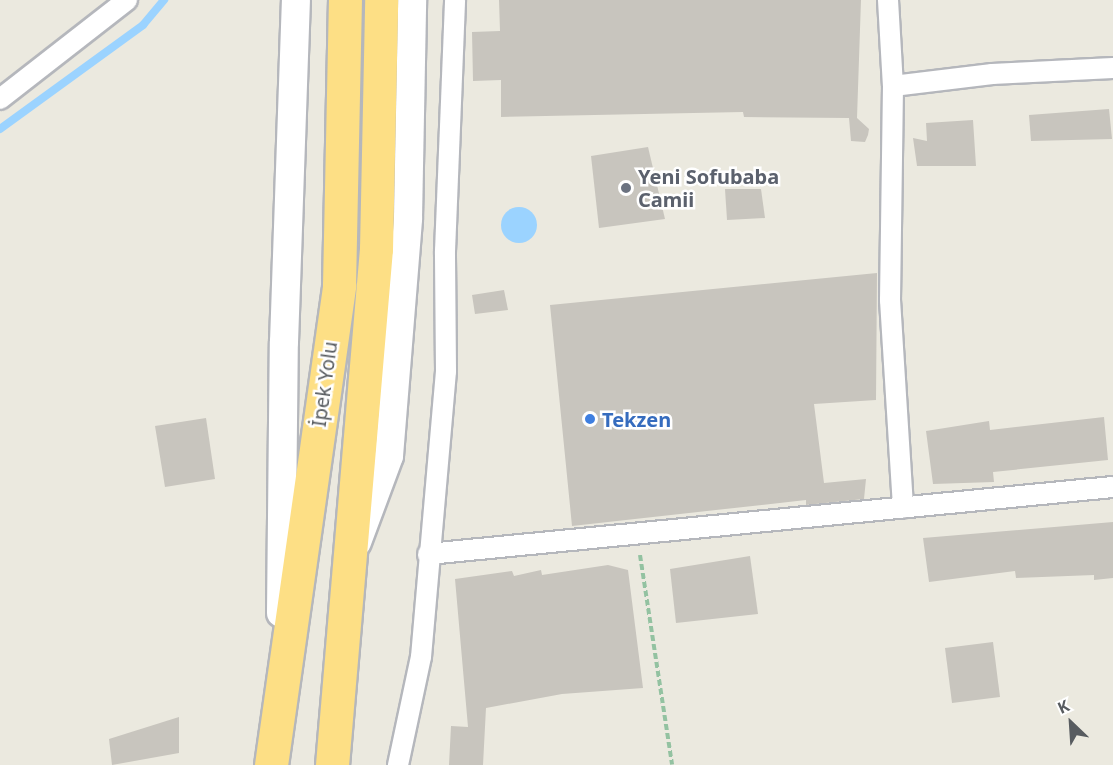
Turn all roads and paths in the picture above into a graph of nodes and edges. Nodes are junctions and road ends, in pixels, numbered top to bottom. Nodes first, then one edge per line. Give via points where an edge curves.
1 (127, 0) edge
2 (296, 0) edge
3 (345, 0) edge
4 (381, 0) edge
5 (412, 0) edge
6 (455, 0) edge
7 (888, 0) edge
8 (1113, 68) edge
9 (893, 86) junction
10 (0, 99) edge
11 (1113, 487) edge
12 (903, 508) junction
13 (633, 534) junction
14 (428, 554) junction
15 (350, 561) junction
16 (280, 690) junction
17 (271, 765) edge
18 (332, 765) edge
19 (398, 765) edge
20 (672, 765) edge

1 - 10 street
2 - 16 street via 284,342
3 - 16 highway, İpek Yolu via 339,285
4 - 15 highway, İpek Yolu via 376,249
5 - 15 street via 408,218 389,456
6 - 14 street via 445,251 446,371
7 - 9 street
8 - 9 street via 992,74
9 - 12 street via 890,300
11 - 12 street
12 - 13 street
13 - 14 street
13 - 20 path via 642,563
14 - 19 street via 422,657
15 - 18 highway, İpek Yolu
16 - 17 highway, İpek Yolu

